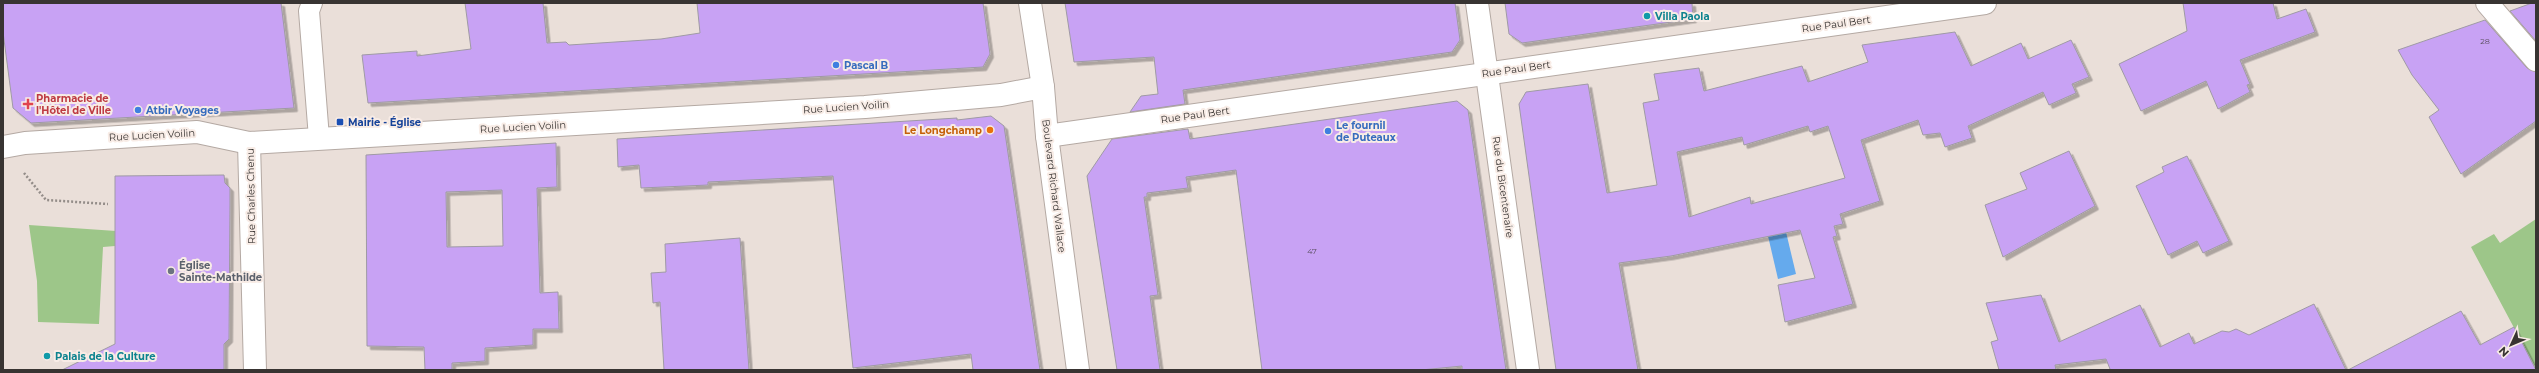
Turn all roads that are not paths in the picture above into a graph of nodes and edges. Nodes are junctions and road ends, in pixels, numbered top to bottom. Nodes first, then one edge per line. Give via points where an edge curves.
1 (312, 3) edge
2 (1030, 3) edge
3 (1477, 3) edge
4 (1985, 3) edge
5 (2487, 3) edge
6 (2536, 60) edge
7 (1487, 73) junction
8 (1043, 87) junction
9 (1046, 136) junction
10 (319, 138) junction
11 (250, 143) junction
12 (3, 147) edge
13 (254, 370) edge
14 (1078, 370) edge
15 (1528, 370) edge

1 - 10 lane via 309,11
2 - 8 street, Boulevard Richard Wallace
3 - 7 street, Rue du Bicentenaire
4 - 7 street, Rue Paul Bert
5 - 6 street
7 - 9 street, Rue Paul Bert
7 - 15 street, Rue du Bicentenaire
8 - 9 street, Boulevard Richard Wallace
8 - 10 street, Rue Lucien Voilin via 1001,95 866,107
9 - 14 street, Boulevard Richard Wallace
10 - 11 street, Rue Lucien Voilin
11 - 12 street, Rue Lucien Voilin via 198,132 25,143
11 - 13 street, Rue Charles Chenu

